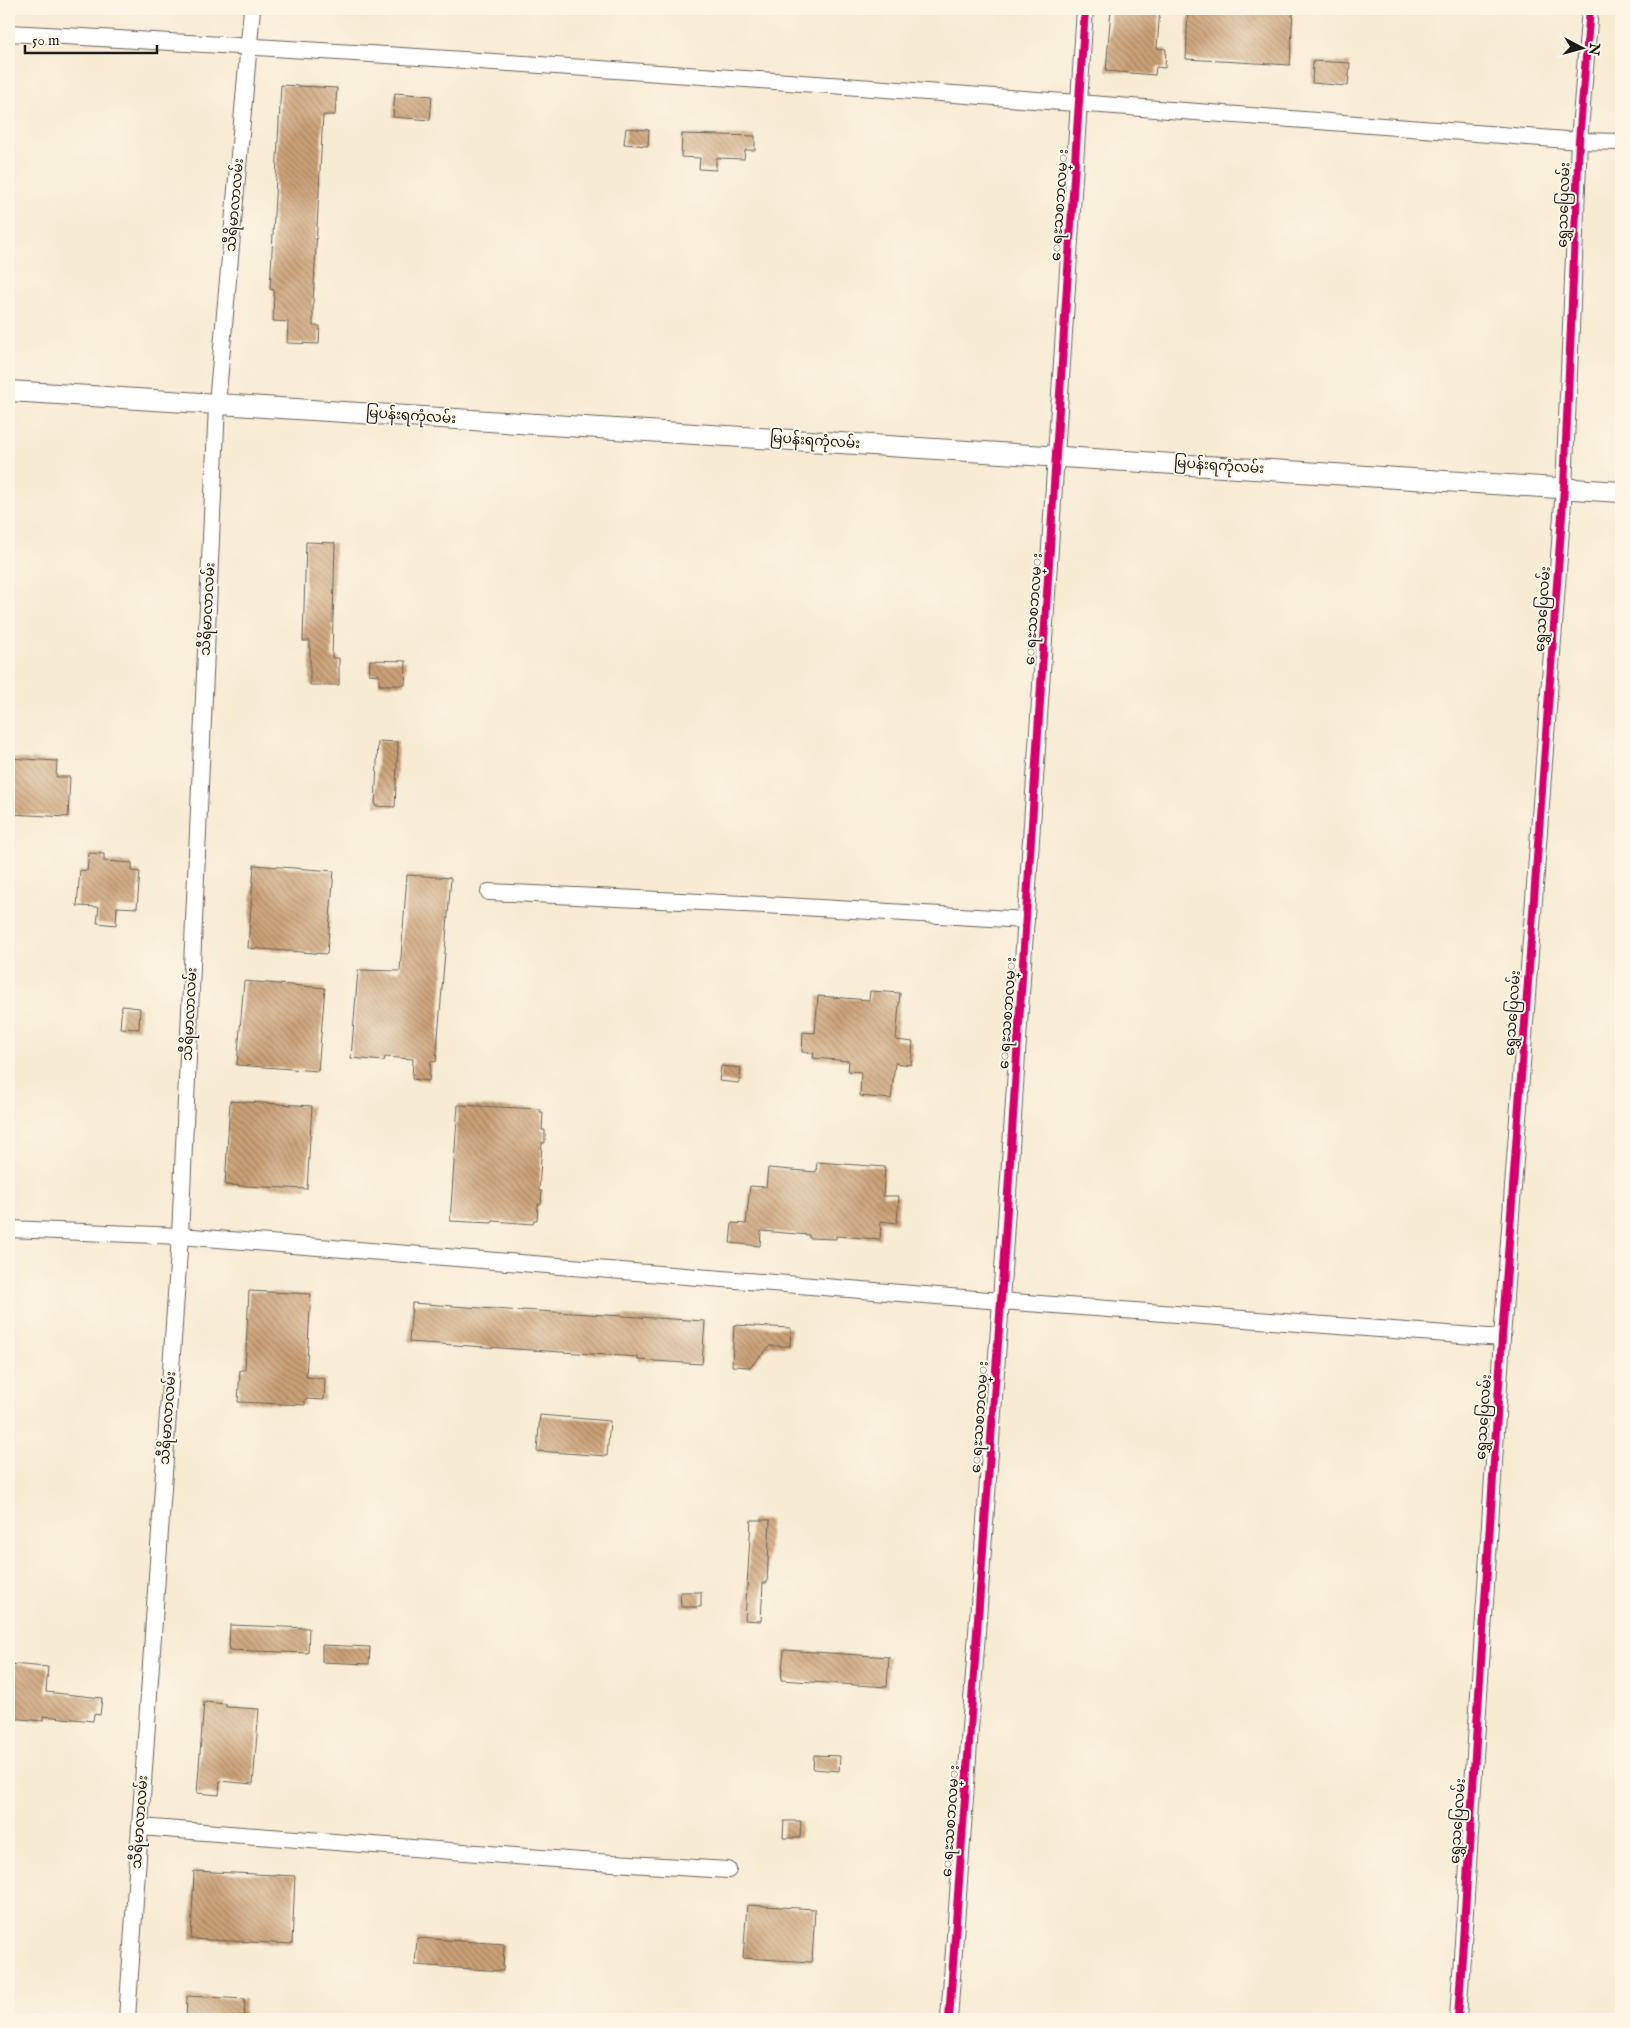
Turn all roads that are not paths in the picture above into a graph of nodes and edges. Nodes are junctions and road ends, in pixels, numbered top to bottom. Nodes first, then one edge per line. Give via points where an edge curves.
1 (252, 9) edge
2 (1085, 9) edge
3 (1590, 9) edge
4 (9, 33) edge
5 (250, 46) junction
6 (1079, 102) junction
7 (1579, 141) junction
8 (1621, 142) edge
9 (9, 391) edge
10 (217, 404) junction
11 (1057, 456) junction
12 (1564, 488) junction
13 (1621, 492) edge
14 (489, 892) dead end
15 (1026, 920) junction
16 (9, 1229) edge
17 (180, 1236) junction
18 (1001, 1301) junction
19 (1502, 1338) junction
20 (140, 1827) junction
21 (728, 1870) dead end
22 (126, 2019) edge
23 (949, 2019) edge
24 (1458, 2019) edge

1 - 5 street, သီရိမာလာလမ်း
2 - 6 street, ေရႊသစၥာလမ္း
3 - 7 street, ရွှေသပြေလမ်း
4 - 5 street
5 - 6 street
5 - 10 street, သီရိမာလာလမ်း
6 - 7 street
6 - 11 street, ေရႊသစၥာလမ္း
7 - 8 street
7 - 12 street, ရွှေသပြေလမ်း
9 - 10 street, မြပန်းရကုံလမ်း
10 - 11 street, မြပန်းရကုံလမ်း
10 - 17 street, သီရိမာလာလမ်း
11 - 12 street, မြပန်းရကုံလမ်း
11 - 15 street, ေရႊသစၥာလမ္း
12 - 13 street, မြပန်းရကုံလမ်း
12 - 19 street, ရွှေသပြေလမ်း
14 - 15 street
15 - 18 street, ေရႊသစၥာလမ္း
16 - 17 street
17 - 18 street
17 - 20 street, သီရိမာလာလမ်း
18 - 19 street
18 - 23 street, ေရႊသစၥာလမ္း
19 - 24 street, ရွှေသပြေလမ်း
20 - 21 street via 581,1862
20 - 22 street, သီရိမာလာလမ်း

